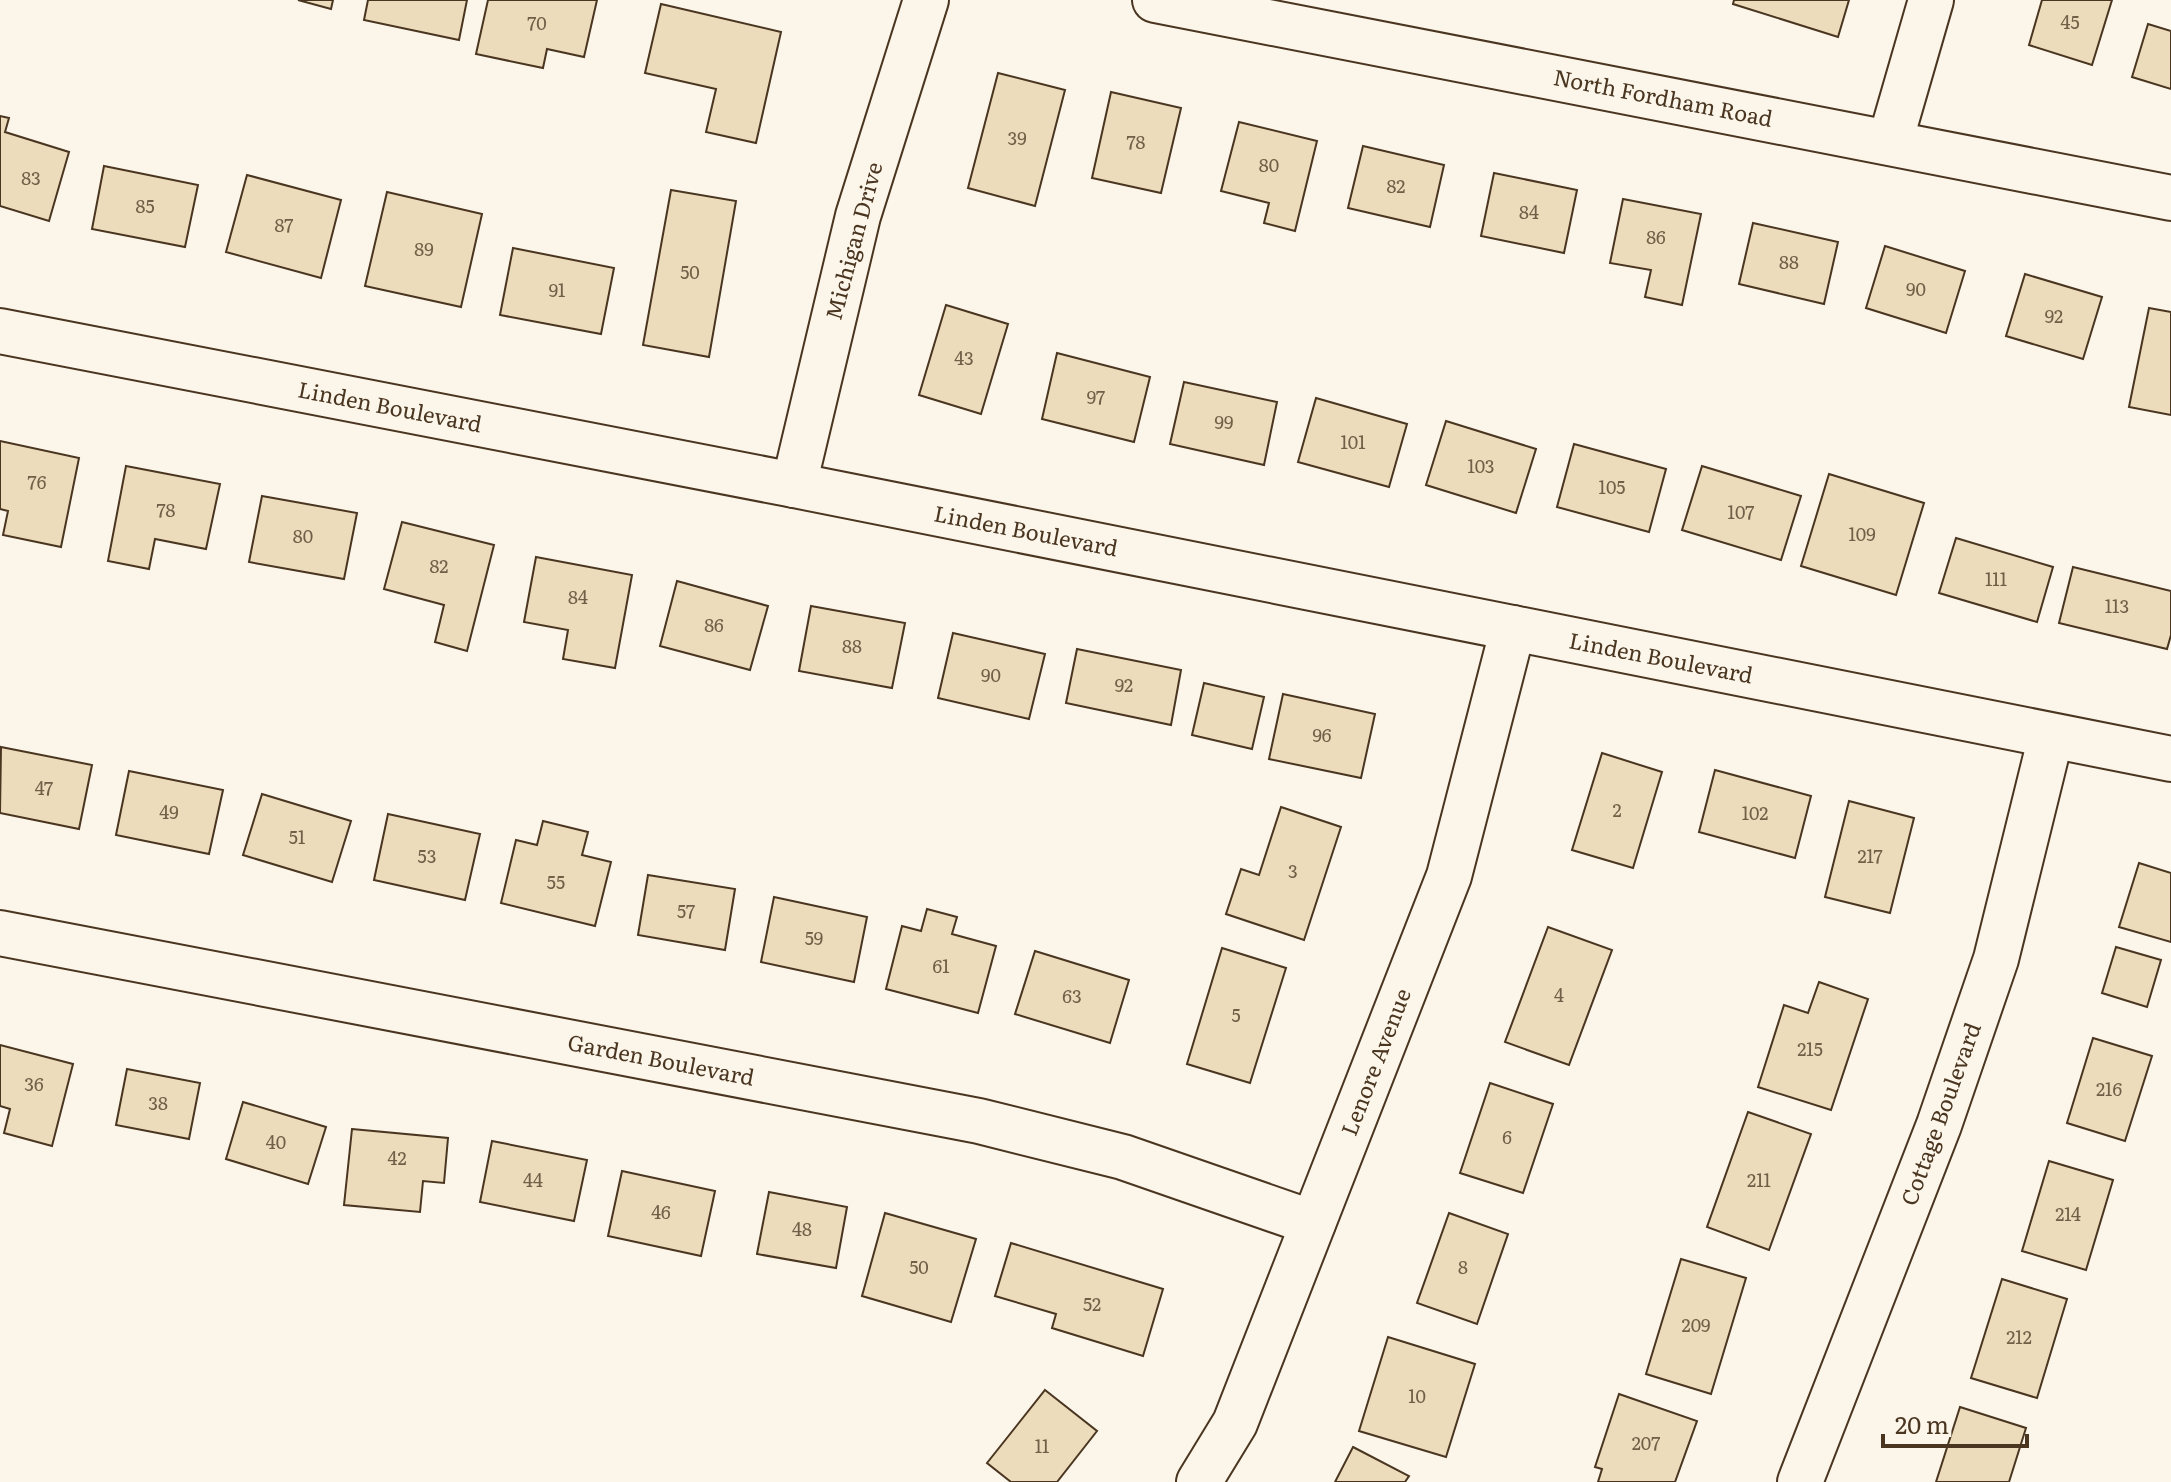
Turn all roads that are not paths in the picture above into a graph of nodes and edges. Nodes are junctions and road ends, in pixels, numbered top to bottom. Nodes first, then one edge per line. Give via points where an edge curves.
1 (926, 0) edge
2 (1155, 0) edge
3 (1931, 0) edge
4 (1890, 142) junction
5 (2171, 198) edge
6 (0, 331) edge
7 (794, 485) junction
8 (1513, 628) junction
9 (2051, 736) junction
10 (2171, 759) edge
11 (0, 933) edge
12 (1313, 1223) junction
13 (1199, 1482) edge
14 (1800, 1482) edge

1 - 7 street, Michigan Drive via 858,216
2 - 4 street, North Fordham Road
3 - 4 street
4 - 5 street, North Fordham Road
6 - 7 street, Linden Boulevard
7 - 8 street, Linden Boulevard
8 - 9 street, Linden Boulevard
8 - 12 street, Lenore Avenue via 1449,876
9 - 10 street, Linden Boulevard
9 - 14 street, Cottage Boulevard via 1996,959 1939,1125
11 - 12 street, Garden Boulevard via 979,1121 1123,1157
12 - 13 street, Lenore Avenue via 1235,1423

